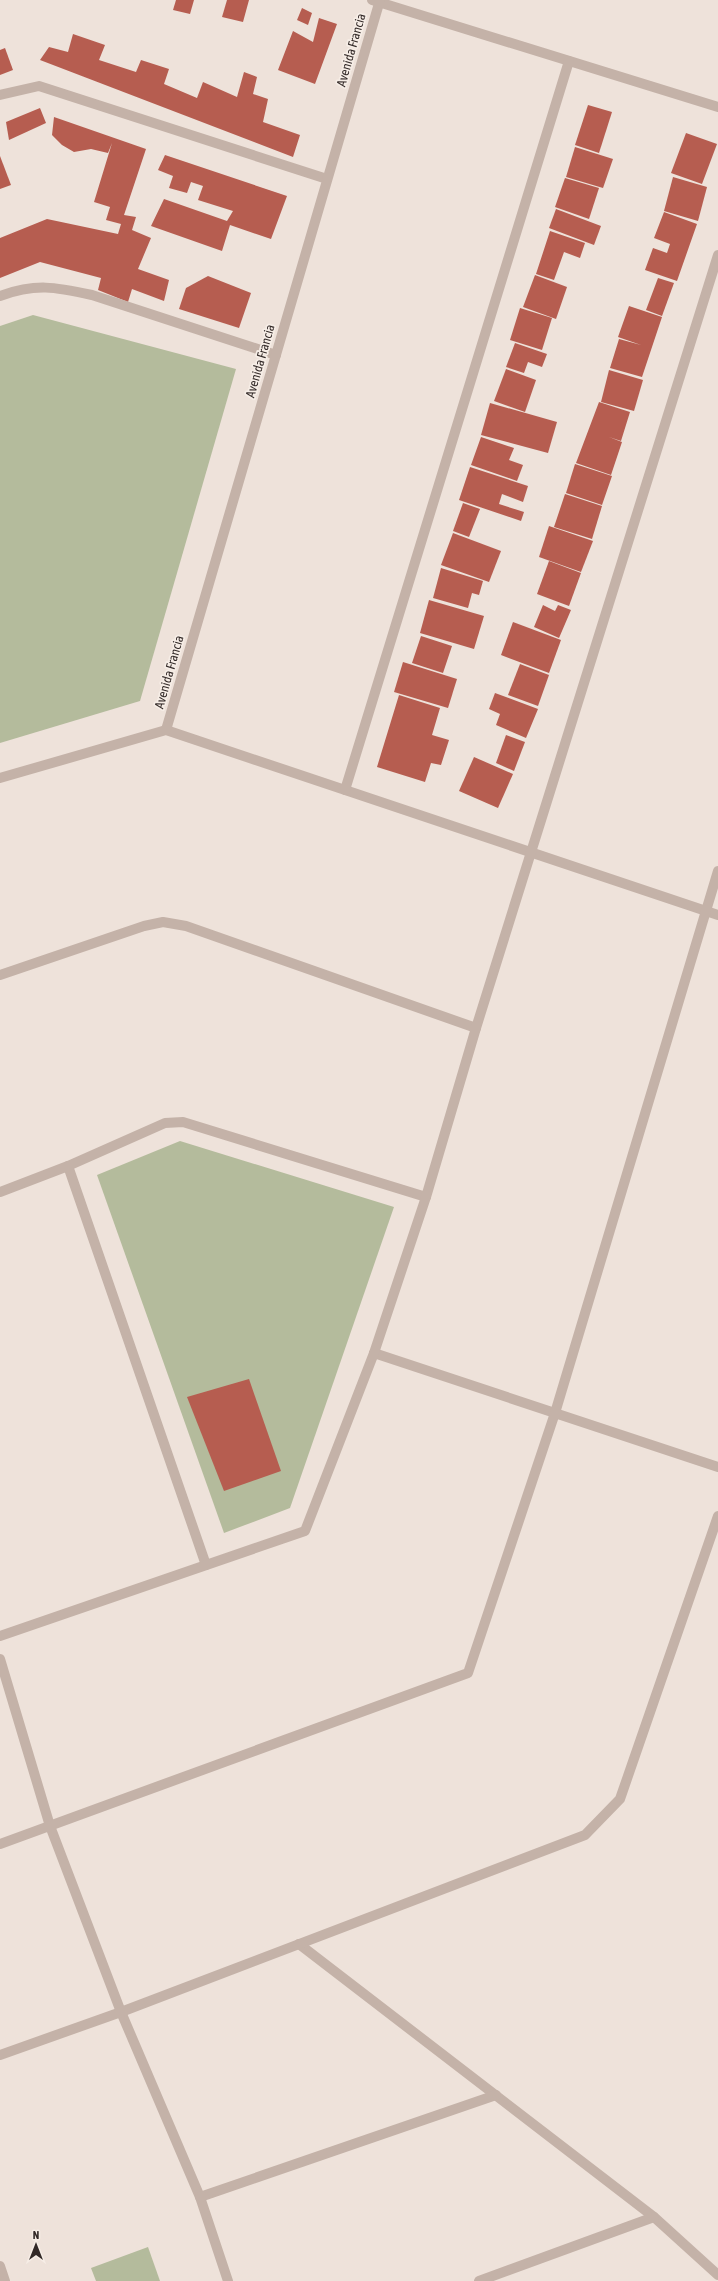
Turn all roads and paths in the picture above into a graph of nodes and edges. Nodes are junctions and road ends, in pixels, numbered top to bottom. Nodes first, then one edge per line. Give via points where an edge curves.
1 (377, 1) edge
2 (569, 61) junction
3 (0, 95) edge
4 (718, 107) edge
5 (327, 179) junction
6 (718, 255) edge
7 (0, 296) edge
8 (276, 355) junction
9 (166, 730) junction
10 (0, 778) edge
11 (345, 790) junction
12 (530, 853) junction
13 (718, 871) edge
14 (705, 911) junction
15 (718, 915) edge
16 (0, 975) edge
17 (476, 1028) junction
18 (68, 1166) junction
19 (0, 1192) edge
20 (426, 1197) junction
21 (374, 1353) junction
22 (555, 1413) junction
23 (718, 1467) edge
24 (718, 1516) edge
25 (206, 1565) junction
26 (0, 1636) edge
27 (0, 1659) edge
28 (50, 1826) junction
29 (0, 1844) edge
30 (299, 1944) junction
31 (122, 2012) junction
32 (0, 2055) edge
33 (496, 2095) junction
34 (200, 2197) junction
35 (654, 2217) junction
36 (0, 2266) edge
37 (718, 2275) edge
38 (5, 2281) edge
39 (228, 2281) edge
40 (479, 2281) edge

1 - 2 street
1 - 5 street, Avenida Francia
2 - 4 street
2 - 11 street
3 - 5 street via 39,86
5 - 8 street, Avenida Francia
6 - 12 street
7 - 8 street via 38,286 62,288 92,295
8 - 9 street, Avenida Francia
9 - 10 street
9 - 11 street
11 - 12 street
12 - 14 street
12 - 17 street
13 - 14 street
14 - 15 street
14 - 22 street
16 - 17 street via 144,926 163,922 186,926
17 - 20 street
18 - 19 street
18 - 20 street via 165,1123 183,1122
18 - 25 street
20 - 21 street
21 - 22 street
21 - 25 street via 305,1531
22 - 23 street
22 - 28 street via 468,1673
24 - 30 street via 620,1799 590,1830 585,1835
25 - 26 street
27 - 28 street
28 - 29 street
28 - 31 street
30 - 31 street
30 - 33 street
31 - 32 street
31 - 34 street
33 - 34 street
33 - 35 street
34 - 39 street
35 - 37 street
35 - 40 street
36 - 38 street

